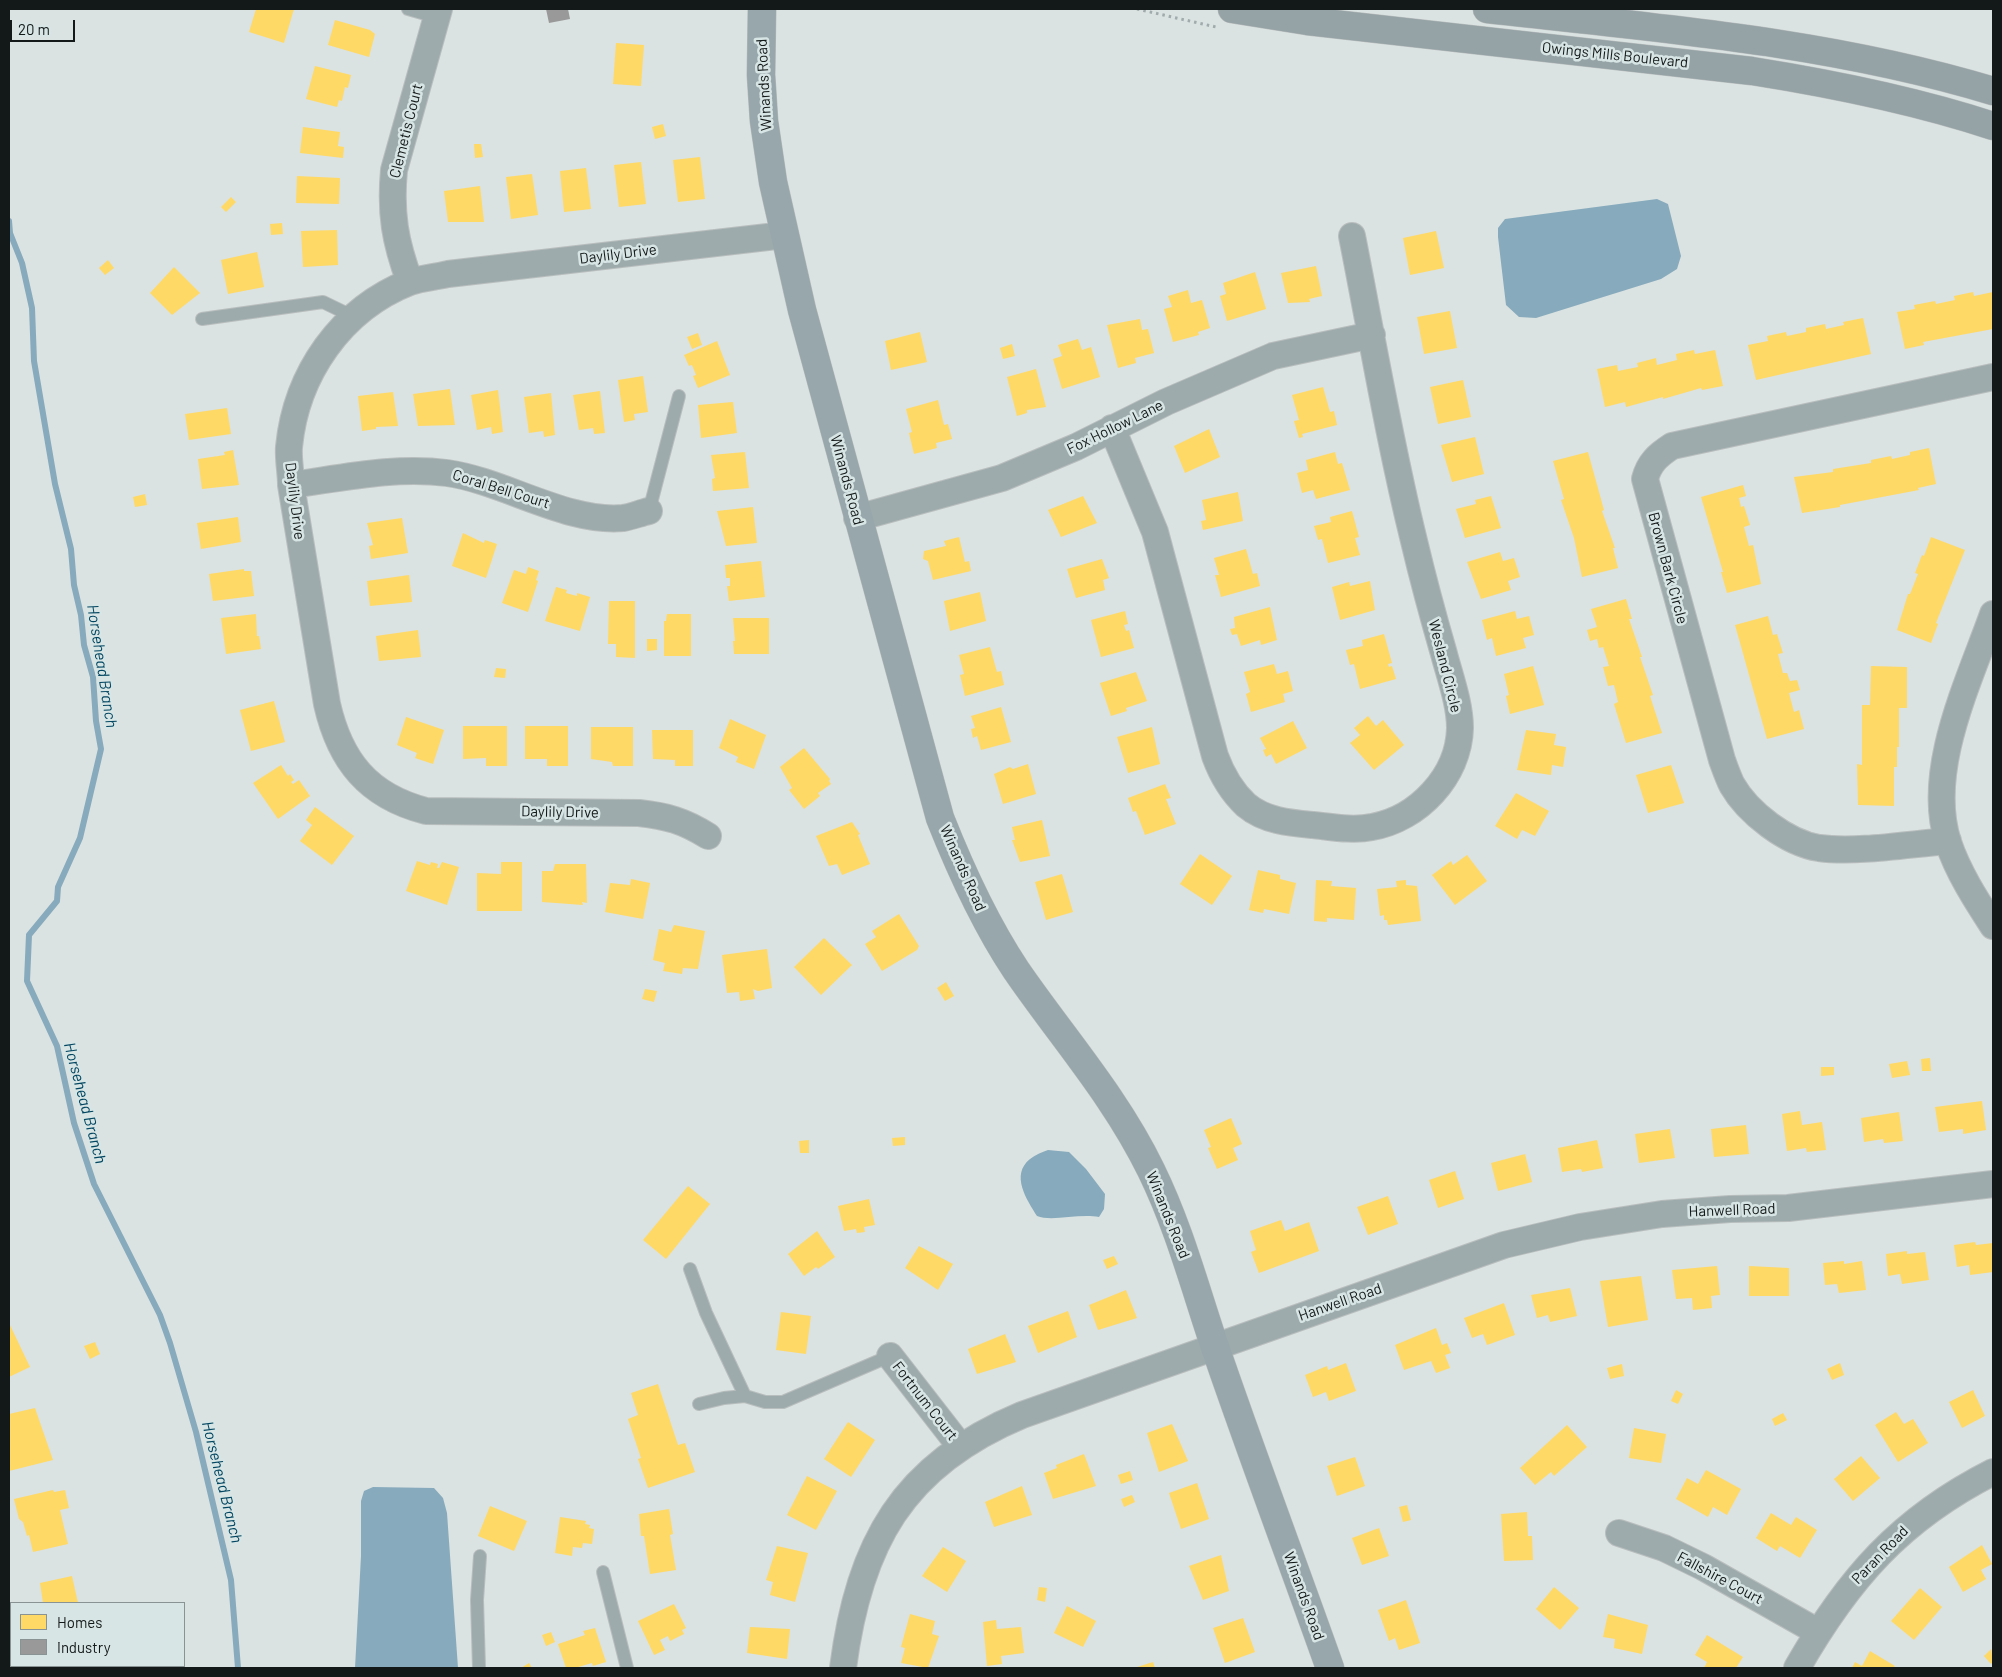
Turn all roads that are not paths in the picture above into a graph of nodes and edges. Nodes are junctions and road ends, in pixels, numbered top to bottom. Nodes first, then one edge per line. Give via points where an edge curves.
1 (408, 9) edge
2 (762, 9) edge
3 (1232, 9) edge
4 (1487, 9) edge
5 (437, 13) edge
6 (1993, 91) edge
7 (1993, 126) edge
8 (785, 235) junction
9 (1352, 236) dead end
10 (410, 282) junction
11 (354, 317) junction
12 (202, 319) dead end
13 (1372, 334) junction
14 (1993, 377) edge
15 (680, 396) dead end
16 (1112, 428) junction
17 (291, 485) junction
18 (648, 511) joint
19 (857, 518) junction
20 (1993, 614) edge
21 (708, 836) dead end
22 (1948, 842) junction
23 (1993, 926) edge
24 (1993, 1184) edge
25 (690, 1269) dead end
26 (1215, 1346) junction
27 (890, 1356) joint
28 (745, 1396) junction
29 (699, 1404) dead end
30 (960, 1446) junction
31 (1993, 1472) edge
32 (1618, 1533) dead end
33 (480, 1556) dead end
34 (603, 1572) dead end
35 (1818, 1632) junction
36 (479, 1668) edge
37 (627, 1668) edge
38 (842, 1668) edge
39 (1330, 1668) edge
40 (1797, 1668) edge

1 - 5 lane
2 - 8 street, Winands Road via 764,121
3 - 7 main road, Owings Mills Boulevard via 1307,21 1752,71 1898,98
4 - 6 main road, Owings Mills Boulevard via 1777,42 1922,71
5 - 10 street, Clemetis Court via 394,170 391,198 398,252
8 - 10 street, Daylily Drive via 448,274
8 - 19 street, Winands Road
9 - 13 street, Wesland Circle
10 - 11 street, Daylily Drive
11 - 12 lane via 323,302
11 - 17 street, Daylily Drive via 315,361 301,392 289,448
13 - 16 street, Fox Hollow Lane via 1273,356
13 - 16 street, Wesland Circle via 1403,497 1454,692 1460,728 1454,761 1442,782 1402,818 1372,827 1285,823 1247,806 1234,792 1215,756 1155,532
14 - 22 street, Brown Bark Circle via 1672,446 1647,468 1645,479 1719,751 1732,786 1774,829 1811,846 1843,849
15 - 18 lane
16 - 19 street, Fox Hollow Lane via 1002,478
17 - 18 street, Coral Bell Court via 395,472 446,473 477,479 584,515 624,518
17 - 21 street, Daylily Drive via 333,730 356,772 404,805 426,811 639,813 666,816 687,823
19 - 26 street, Winands Road via 940,818 958,864 982,914 1016,970 1120,1113 1151,1170 1182,1244
20 - 22 street via 1947,746 1942,808
22 - 23 street via 1962,874
24 - 26 street, Hanwell Road via 1788,1208 1662,1214 1580,1227 1504,1245
25 - 28 lane via 706,1313
26 - 30 street, Hanwell Road via 1022,1415 987,1429
26 - 39 street, Winands Road
27 - 28 lane via 784,1402 765,1402
27 - 30 street, Fortnum Court
28 - 29 lane
30 - 38 street, Hanwell Road via 905,1498 882,1530 852,1608
31 - 35 street, Paran Road via 1946,1498 1911,1523 1853,1583
32 - 35 street, Fallshire Court via 1664,1548 1703,1567
33 - 36 lane via 477,1600
34 - 37 lane
35 - 40 street, Paran Road

